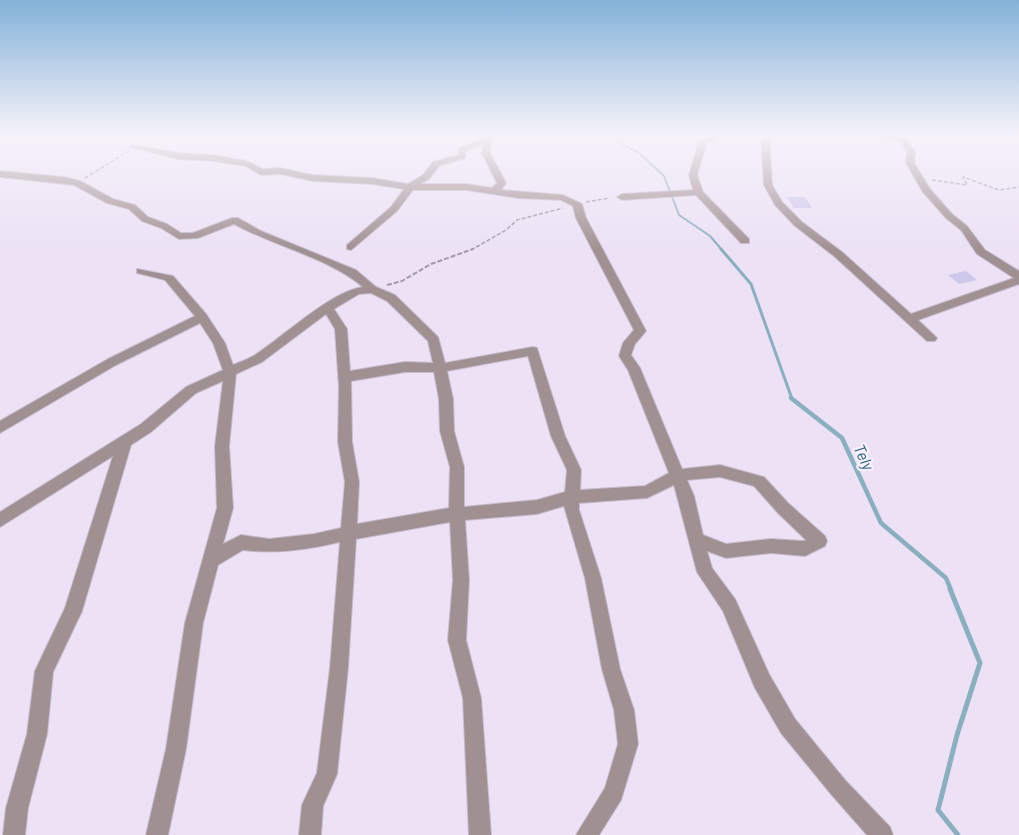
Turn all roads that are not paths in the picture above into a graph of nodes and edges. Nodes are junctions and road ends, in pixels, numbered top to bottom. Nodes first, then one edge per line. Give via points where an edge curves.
1 (289, 173) edge
2 (429, 173) edge
3 (496, 173) edge
4 (694, 173) edge
5 (766, 173) edge
6 (915, 173) edge
7 (0, 174) edge
8 (410, 187) junction
9 (494, 191) junction
10 (699, 192) junction
11 (622, 197) road end
12 (744, 241) dead end
13 (351, 247) dead end
14 (141, 272) dead end
15 (1019, 278) edge
16 (372, 289) junction
17 (328, 308) junction
18 (202, 317) junction
19 (909, 319) junction
20 (931, 338) dead end
21 (441, 368) junction
22 (230, 373) junction
23 (345, 377) junction
24 (0, 428) edge
25 (125, 441) junction
26 (679, 475) junction
27 (572, 497) junction
28 (456, 514) junction
29 (0, 520) edge
30 (349, 533) junction
31 (696, 540) junction
32 (213, 560) junction
33 (14, 835) edge
34 (157, 835) edge
35 (310, 835) edge
36 (480, 835) edge
37 (587, 835) edge
38 (882, 835) edge

1 - 8 street
2 - 8 street
3 - 9 street via 501,183
4 - 10 street
5 - 19 street via 774,198 801,226
6 - 15 street via 981,252
7 - 16 street via 77,183 110,201 132,207 145,219 179,236 194,236 235,220 352,272
8 - 9 street via 437,185
8 - 13 street via 394,208
9 - 26 street via 562,198 577,204 640,331 629,343 625,356 634,368
10 - 11 street
10 - 12 street
14 - 18 street via 169,278
15 - 19 street
16 - 17 street via 356,291
16 - 21 street via 391,298 434,340
17 - 22 street via 258,359
17 - 23 street via 341,329
18 - 22 street via 219,343
18 - 24 street via 112,362
19 - 20 street
21 - 23 street via 405,368
21 - 27 street via 532,351 558,436 574,470
21 - 28 street via 447,431 457,467
22 - 25 street via 191,390
22 - 32 street via 222,446 225,508
23 - 30 street via 345,442 352,482
25 - 29 street
25 - 33 street via 73,611 44,670 37,734 17,808
26 - 27 street via 646,492
26 - 31 street
26 - 31 street via 720,471 759,481 819,541 805,549 771,546 726,551
27 - 28 street via 537,507
27 - 37 street via 571,510 593,578 611,669 624,710 628,744 614,793
28 - 30 street
28 - 36 street via 461,580 457,640 472,698
30 - 32 street via 314,542 269,546 241,542
30 - 35 street via 327,774 314,805
31 - 38 street via 705,572 729,605 762,681 788,726
32 - 34 street via 194,623 176,749

